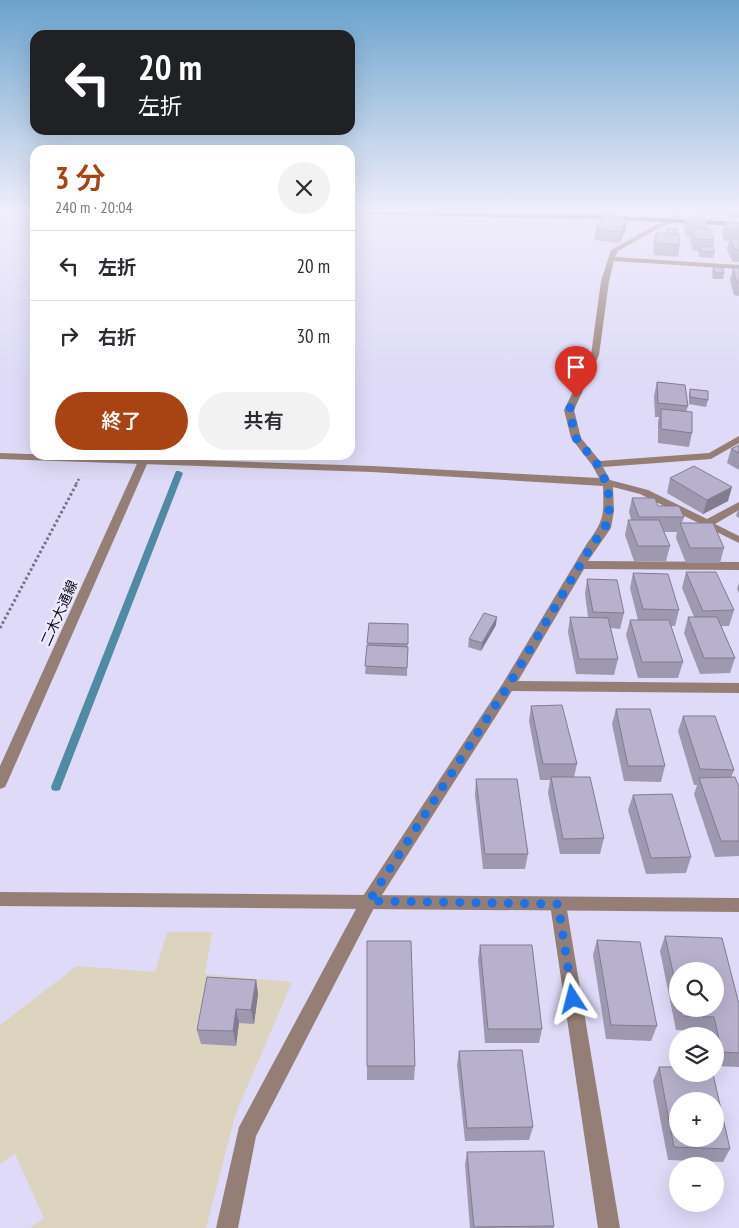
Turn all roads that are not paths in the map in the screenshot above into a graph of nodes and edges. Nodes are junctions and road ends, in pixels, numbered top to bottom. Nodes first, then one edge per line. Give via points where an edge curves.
1 (608, 268) edge
2 (739, 439) edge
3 (0, 456) edge
4 (30, 457) edge
5 (144, 460) edge
6 (186, 460) edge
7 (597, 464) junction
8 (606, 482) junction
9 (739, 504) edge
10 (707, 524) junction
11 (739, 540) edge
12 (581, 565) junction
13 (739, 566) edge
14 (508, 686) junction
15 (739, 688) edge
16 (0, 783) edge
17 (0, 899) edge
18 (369, 901) junction
19 (558, 904) junction
20 (739, 905) edge
21 (227, 1228) edge
22 (609, 1228) edge

1 - 7 street via 595,356 569,410 576,438
2 - 7 street via 711,456
3 - 4 street
5 - 16 street, 二木大通線
6 - 8 street
7 - 8 street
8 - 10 street via 644,492
8 - 12 street via 609,511 605,528
9 - 10 street
10 - 11 street
12 - 13 street
12 - 14 street
14 - 15 street
14 - 18 street
17 - 18 street
18 - 19 street
18 - 21 street via 246,1134
19 - 20 street
19 - 22 street

